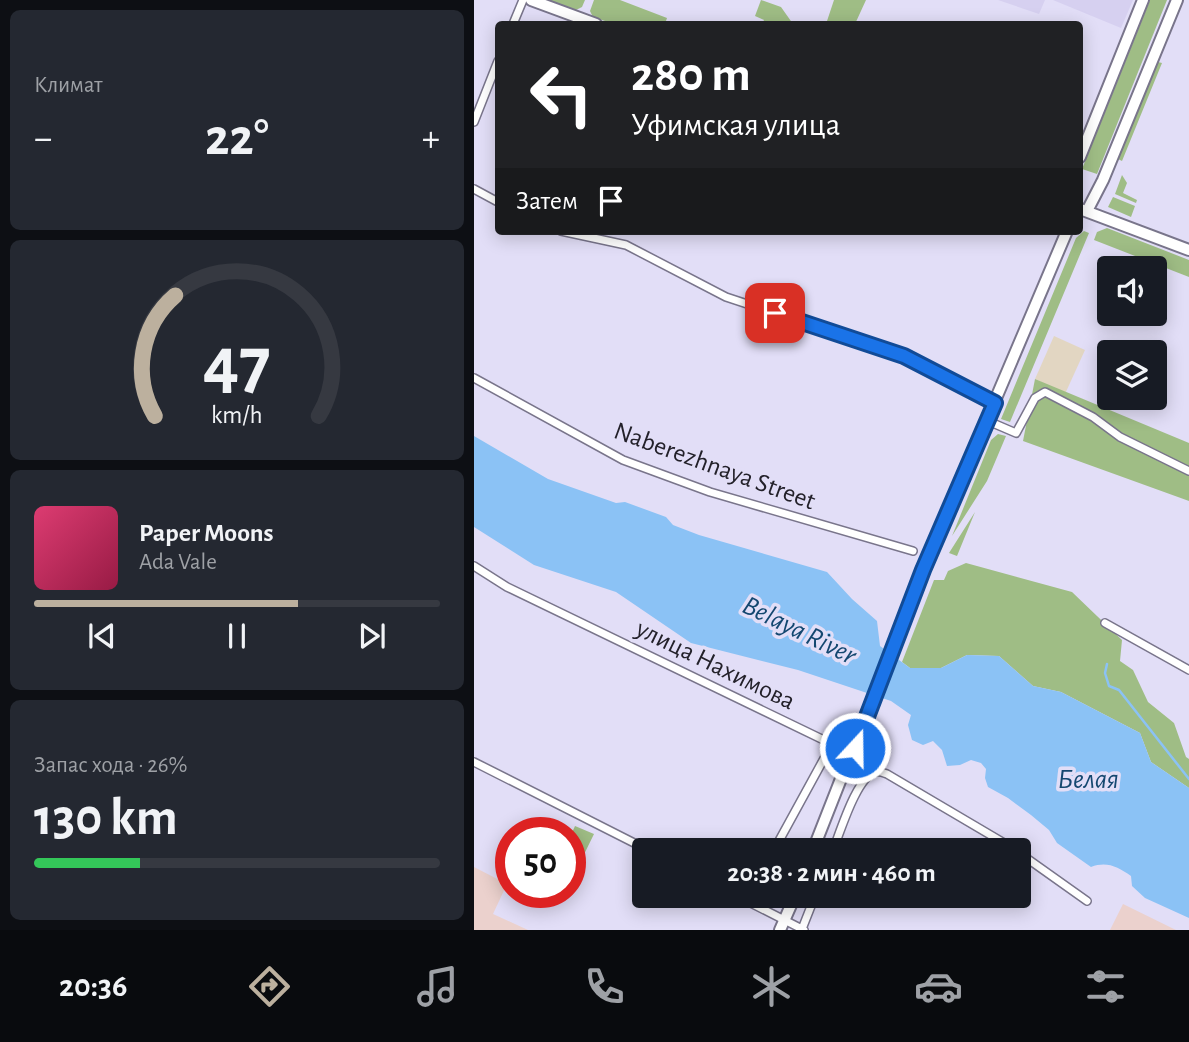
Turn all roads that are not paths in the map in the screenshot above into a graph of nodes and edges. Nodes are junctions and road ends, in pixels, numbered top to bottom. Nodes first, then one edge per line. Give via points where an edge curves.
1 (523, 0) edge
2 (531, 0) edge
3 (1143, 0) edge
4 (1178, 0) edge
5 (514, 21) edge
6 (588, 21) edge
7 (495, 69) edge
8 (474, 122) edge
9 (1083, 150) edge
10 (474, 189) edge
11 (495, 200) edge
12 (1083, 210) edge
13 (580, 235) edge
14 (1065, 235) edge
15 (1189, 250) edge
16 (474, 378) edge
17 (995, 403) junction
18 (988, 421) junction
19 (1189, 471) edge
20 (913, 551) dead end
21 (474, 566) edge
22 (1105, 623) dead end
23 (1189, 670) edge
24 (474, 762) edge
25 (781, 838) edge
26 (819, 838) edge
27 (838, 838) edge
28 (995, 838) edge
29 (632, 842) edge
30 (1031, 861) edge
31 (1087, 901) dead end
32 (760, 908) edge
33 (790, 908) edge
34 (811, 908) edge
35 (783, 925) edge
36 (803, 929) edge

1 - 5 street
2 - 6 main road
3 - 9 main road
4 - 12 main road via 1103,180
7 - 8 street
10 - 11 street
12 - 15 main road
13 - 17 street via 626,245 726,297 904,356
14 - 17 main road
16 - 20 street, Naberezhnaya Street via 623,460 710,492
17 - 18 main road
18 - 19 street via 1016,433 1035,398 1045,392
18 - 26 main road via 923,570
21 - 25 street, улица Нахимова via 507,587 832,744
22 - 23 street
24 - 29 street
27 - 28 street via 859,785 876,772 888,774
30 - 31 street
32 - 35 street
33 - 35 main road
34 - 36 street
35 - 36 street

